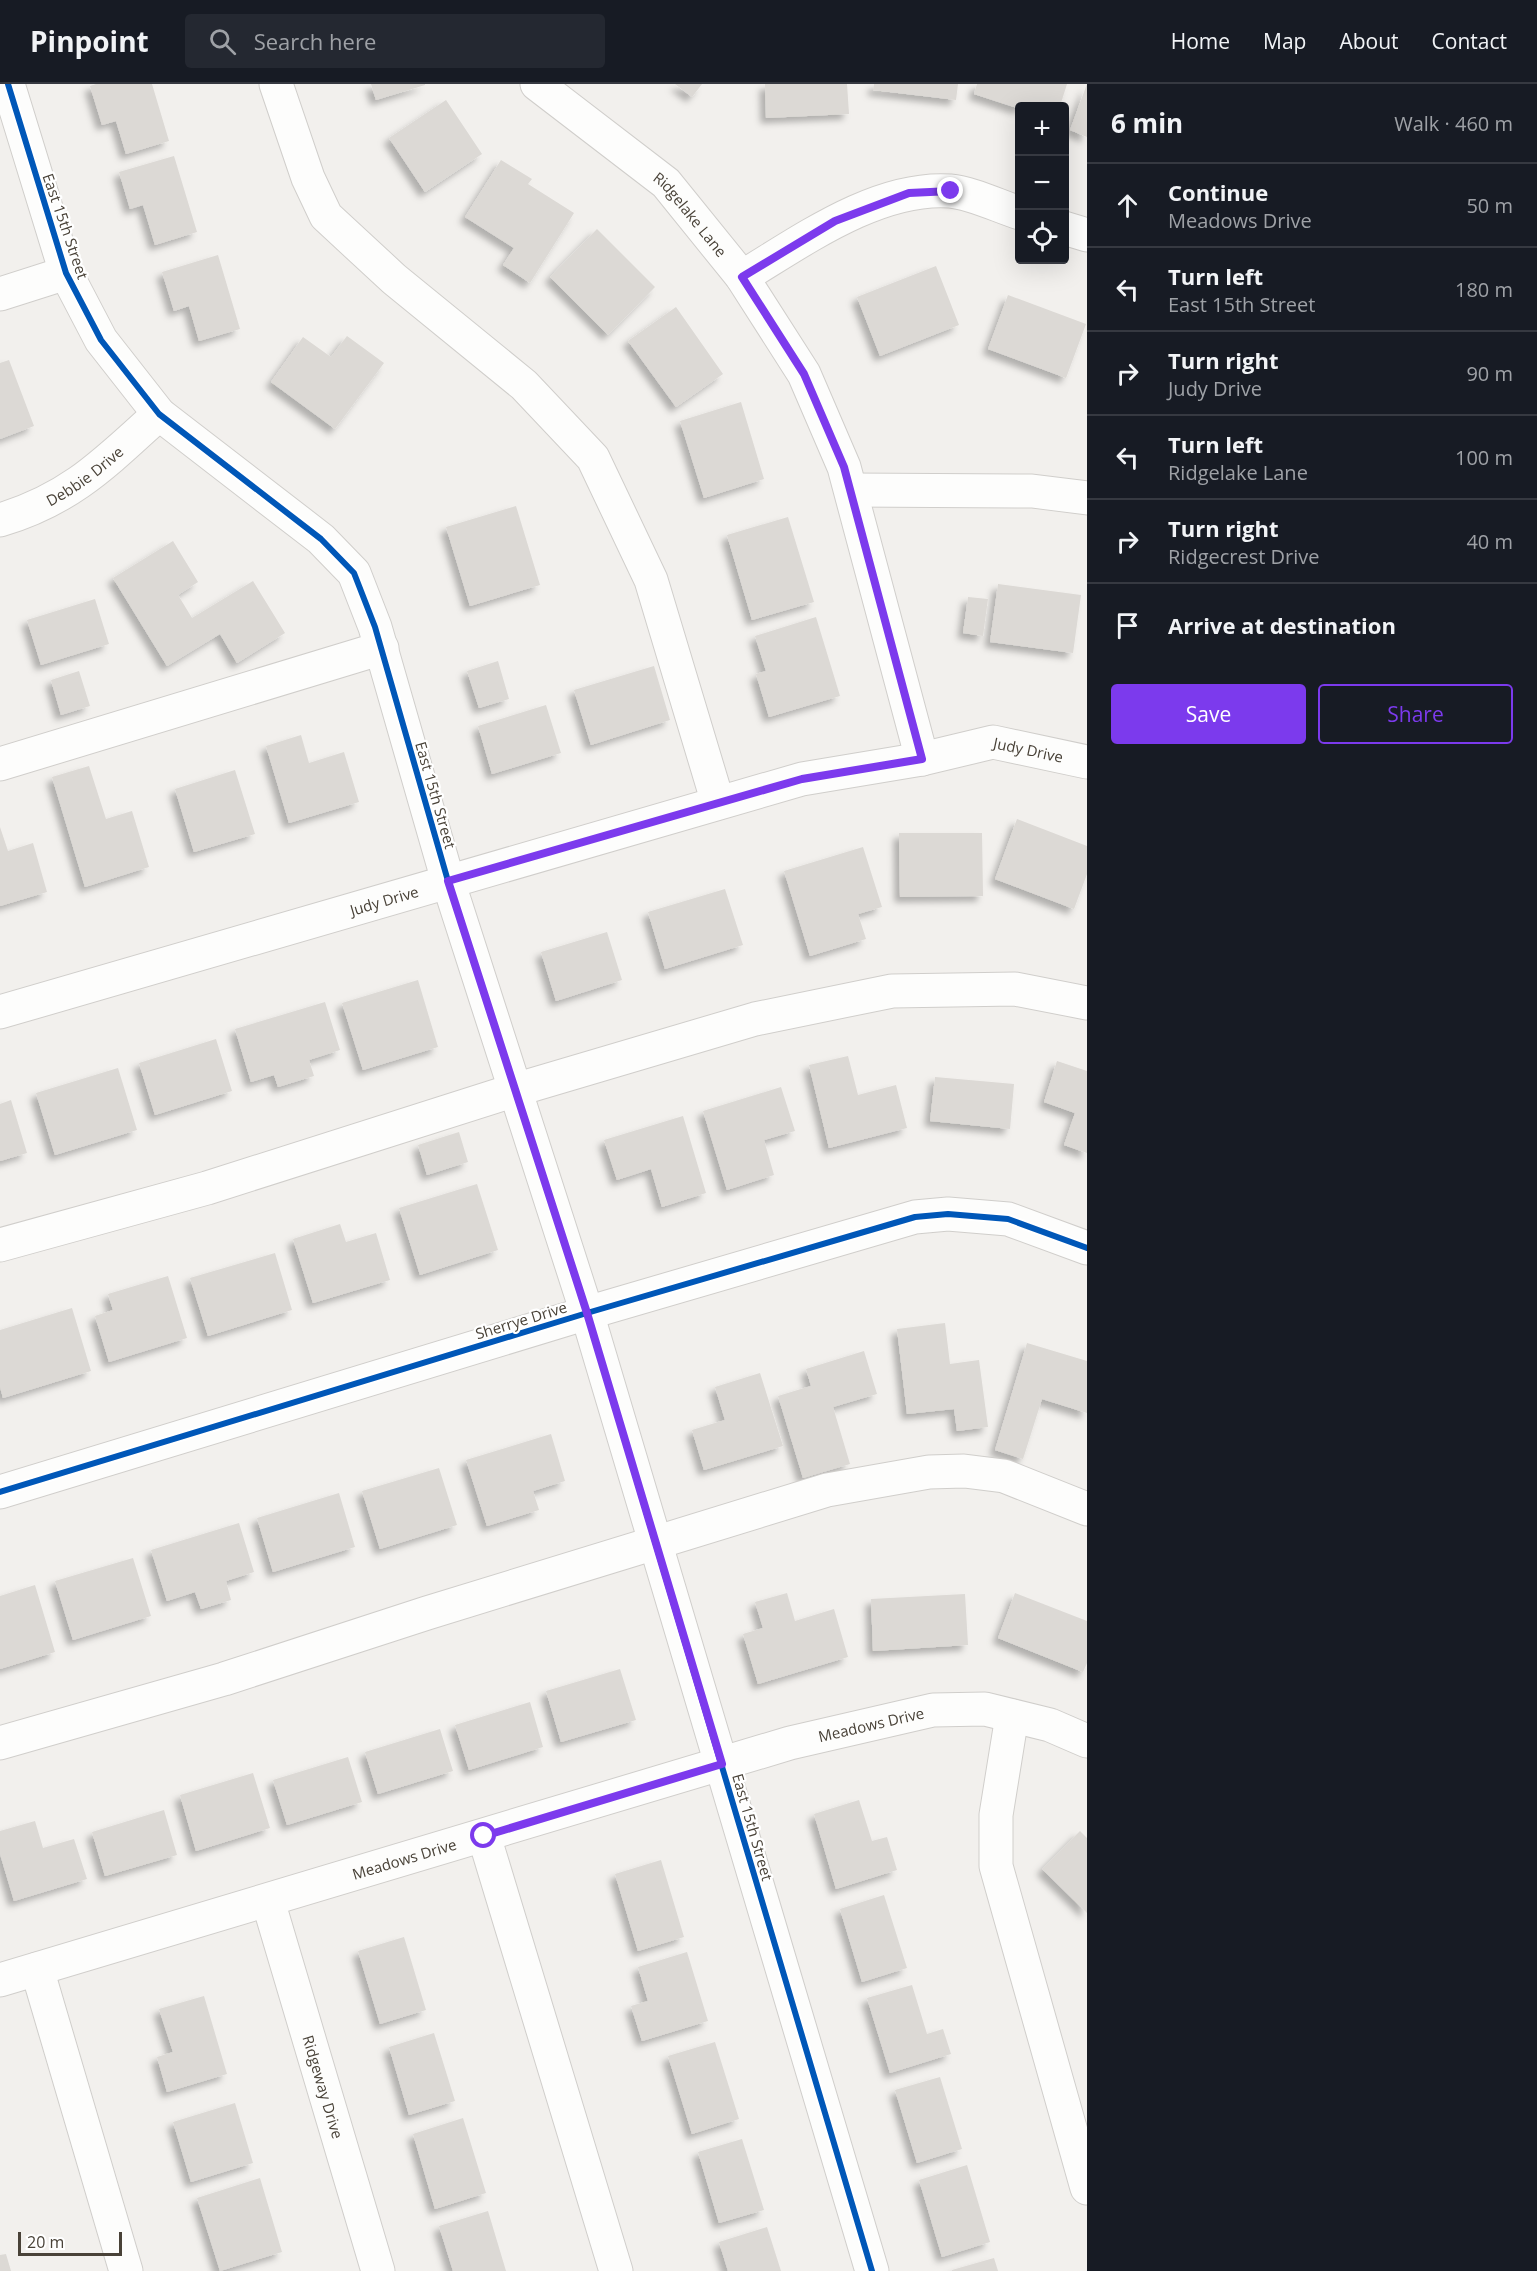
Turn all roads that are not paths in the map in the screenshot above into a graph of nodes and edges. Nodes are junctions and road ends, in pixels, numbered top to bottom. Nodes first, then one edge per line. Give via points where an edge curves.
1 (8, 84) edge
2 (276, 84) edge
3 (537, 84) edge
4 (1015, 211) edge
5 (1069, 229) edge
6 (1087, 235) edge
7 (66, 273) junction
8 (742, 277) junction
9 (0, 294) edge
10 (159, 414) junction
11 (851, 490) junction
12 (1087, 498) edge
13 (0, 520) edge
14 (382, 648) junction
15 (922, 759) junction
16 (1087, 762) edge
17 (0, 764) edge
18 (718, 803) junction
19 (448, 881) junction
20 (1087, 1003) edge
21 (0, 1012) edge
22 (515, 1090) junction
23 (0, 1245) edge
24 (1087, 1248) edge
25 (587, 1313) junction
26 (0, 1492) edge
27 (1087, 1509) edge
28 (655, 1545) junction
29 (1012, 1716) junction
30 (1087, 1741) edge
31 (0, 1743) edge
32 (722, 1764) junction
33 (484, 1836) junction
34 (268, 1901) junction
35 (37, 1969) junction
36 (0, 1980) edge
37 (1087, 2188) edge
38 (126, 2271) edge
39 (378, 2271) edge
40 (616, 2271) edge
41 (872, 2271) edge

1 - 7 street, East 15th Street
2 - 18 street via 308,178 326,216 394,279 524,385 593,458 651,580
3 - 8 street, Ridgelake Lane via 666,183
4 - 8 street via 951,191 909,193 835,221
5 - 6 street
7 - 9 street
7 - 10 street, East 15th Street via 101,340
8 - 11 street, Ridgelake Lane via 804,374
10 - 13 street, Debbie Drive via 86,480 33,510
10 - 14 street, East 15th Street via 321,539 354,573
11 - 12 street via 1032,491
11 - 15 street, Ridgelake Lane
14 - 17 street
14 - 19 street, East 15th Street
15 - 16 street, Judy Drive via 993,742
15 - 18 street, Judy Drive via 802,779
18 - 19 street, Judy Drive
19 - 21 street, Judy Drive
19 - 22 street, East 15th Street
20 - 22 street via 1015,989 892,991 755,1019
22 - 23 street via 207,1188
22 - 25 street, East 15th Street
24 - 25 street, Sherrye Drive via 1008,1219 948,1214 915,1217
25 - 26 street, Sherrye Drive
25 - 28 street, East 15th Street
27 - 28 street via 1004,1476 929,1472 827,1490
28 - 31 street via 224,1679
28 - 32 street, East 15th Street
29 - 30 street, Meadows Drive via 1050,1725
29 - 32 street, Meadows Drive via 985,1709 933,1710 790,1743
29 - 37 street via 996,1815 996,1866
32 - 33 street, Meadows Drive
32 - 41 street, East 15th Street
33 - 34 street, Meadows Drive
33 - 40 street
34 - 35 street, Meadows Drive
34 - 39 street, Ridgeway Drive
35 - 36 street, Meadows Drive
35 - 38 street

